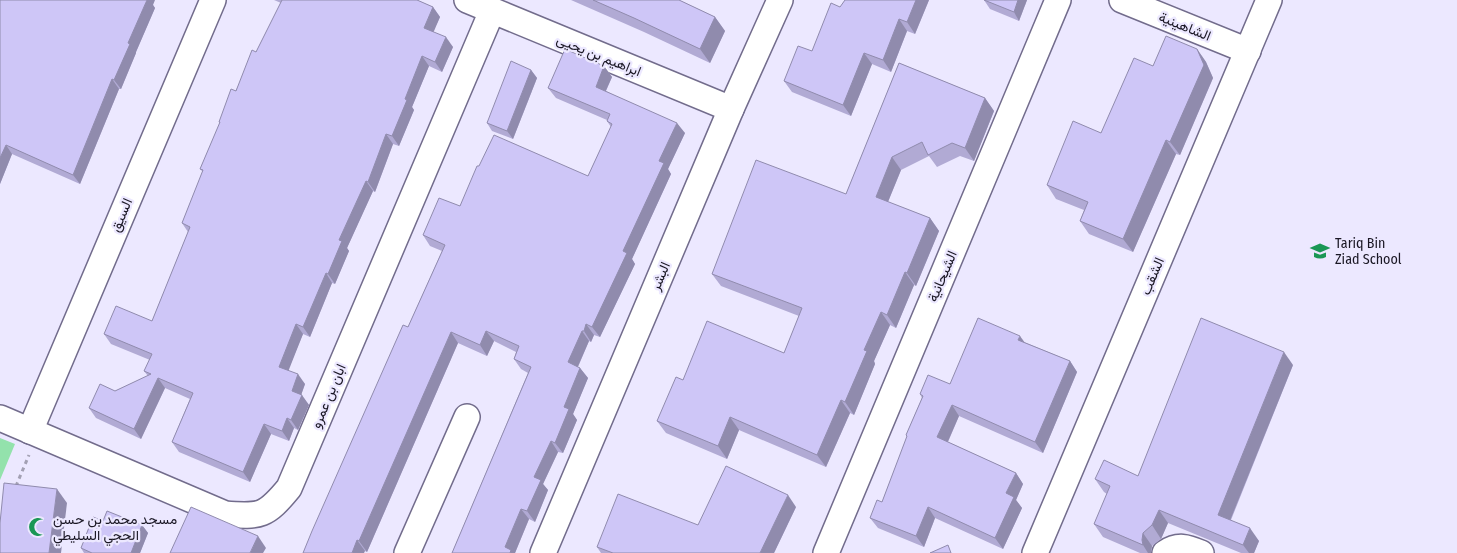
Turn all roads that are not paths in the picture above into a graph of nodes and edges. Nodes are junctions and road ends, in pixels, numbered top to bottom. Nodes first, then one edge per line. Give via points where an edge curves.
1 (212, 0) edge
2 (467, 0) edge
3 (780, 0) edge
4 (1058, 0) edge
5 (1122, 0) edge
6 (1269, 0) edge
7 (492, 10) junction
8 (1248, 51) junction
9 (731, 109) junction
10 (467, 417) dead end
11 (0, 418) edge
12 (34, 432) junction
13 (1038, 552) edge
14 (407, 553) edge
15 (543, 553) edge
16 (826, 553) edge
17 (1165, 553) edge
18 (1201, 553) edge

1 - 12 street, السيق
2 - 7 street, ابراهيم بن يحيى
3 - 9 street, البشر
4 - 16 street, الشيحانية
5 - 8 street, الشاهينية
6 - 8 street, الشقب
7 - 9 street, ابراهيم بن يحيى
7 - 12 street, ابان بن عمرو via 289,488 276,503 260,514 225,514
8 - 13 street, الشقب
9 - 15 street, البشر
10 - 14 street
11 - 12 street, ابان بن عمرو
17 - 18 street via 1183,546

